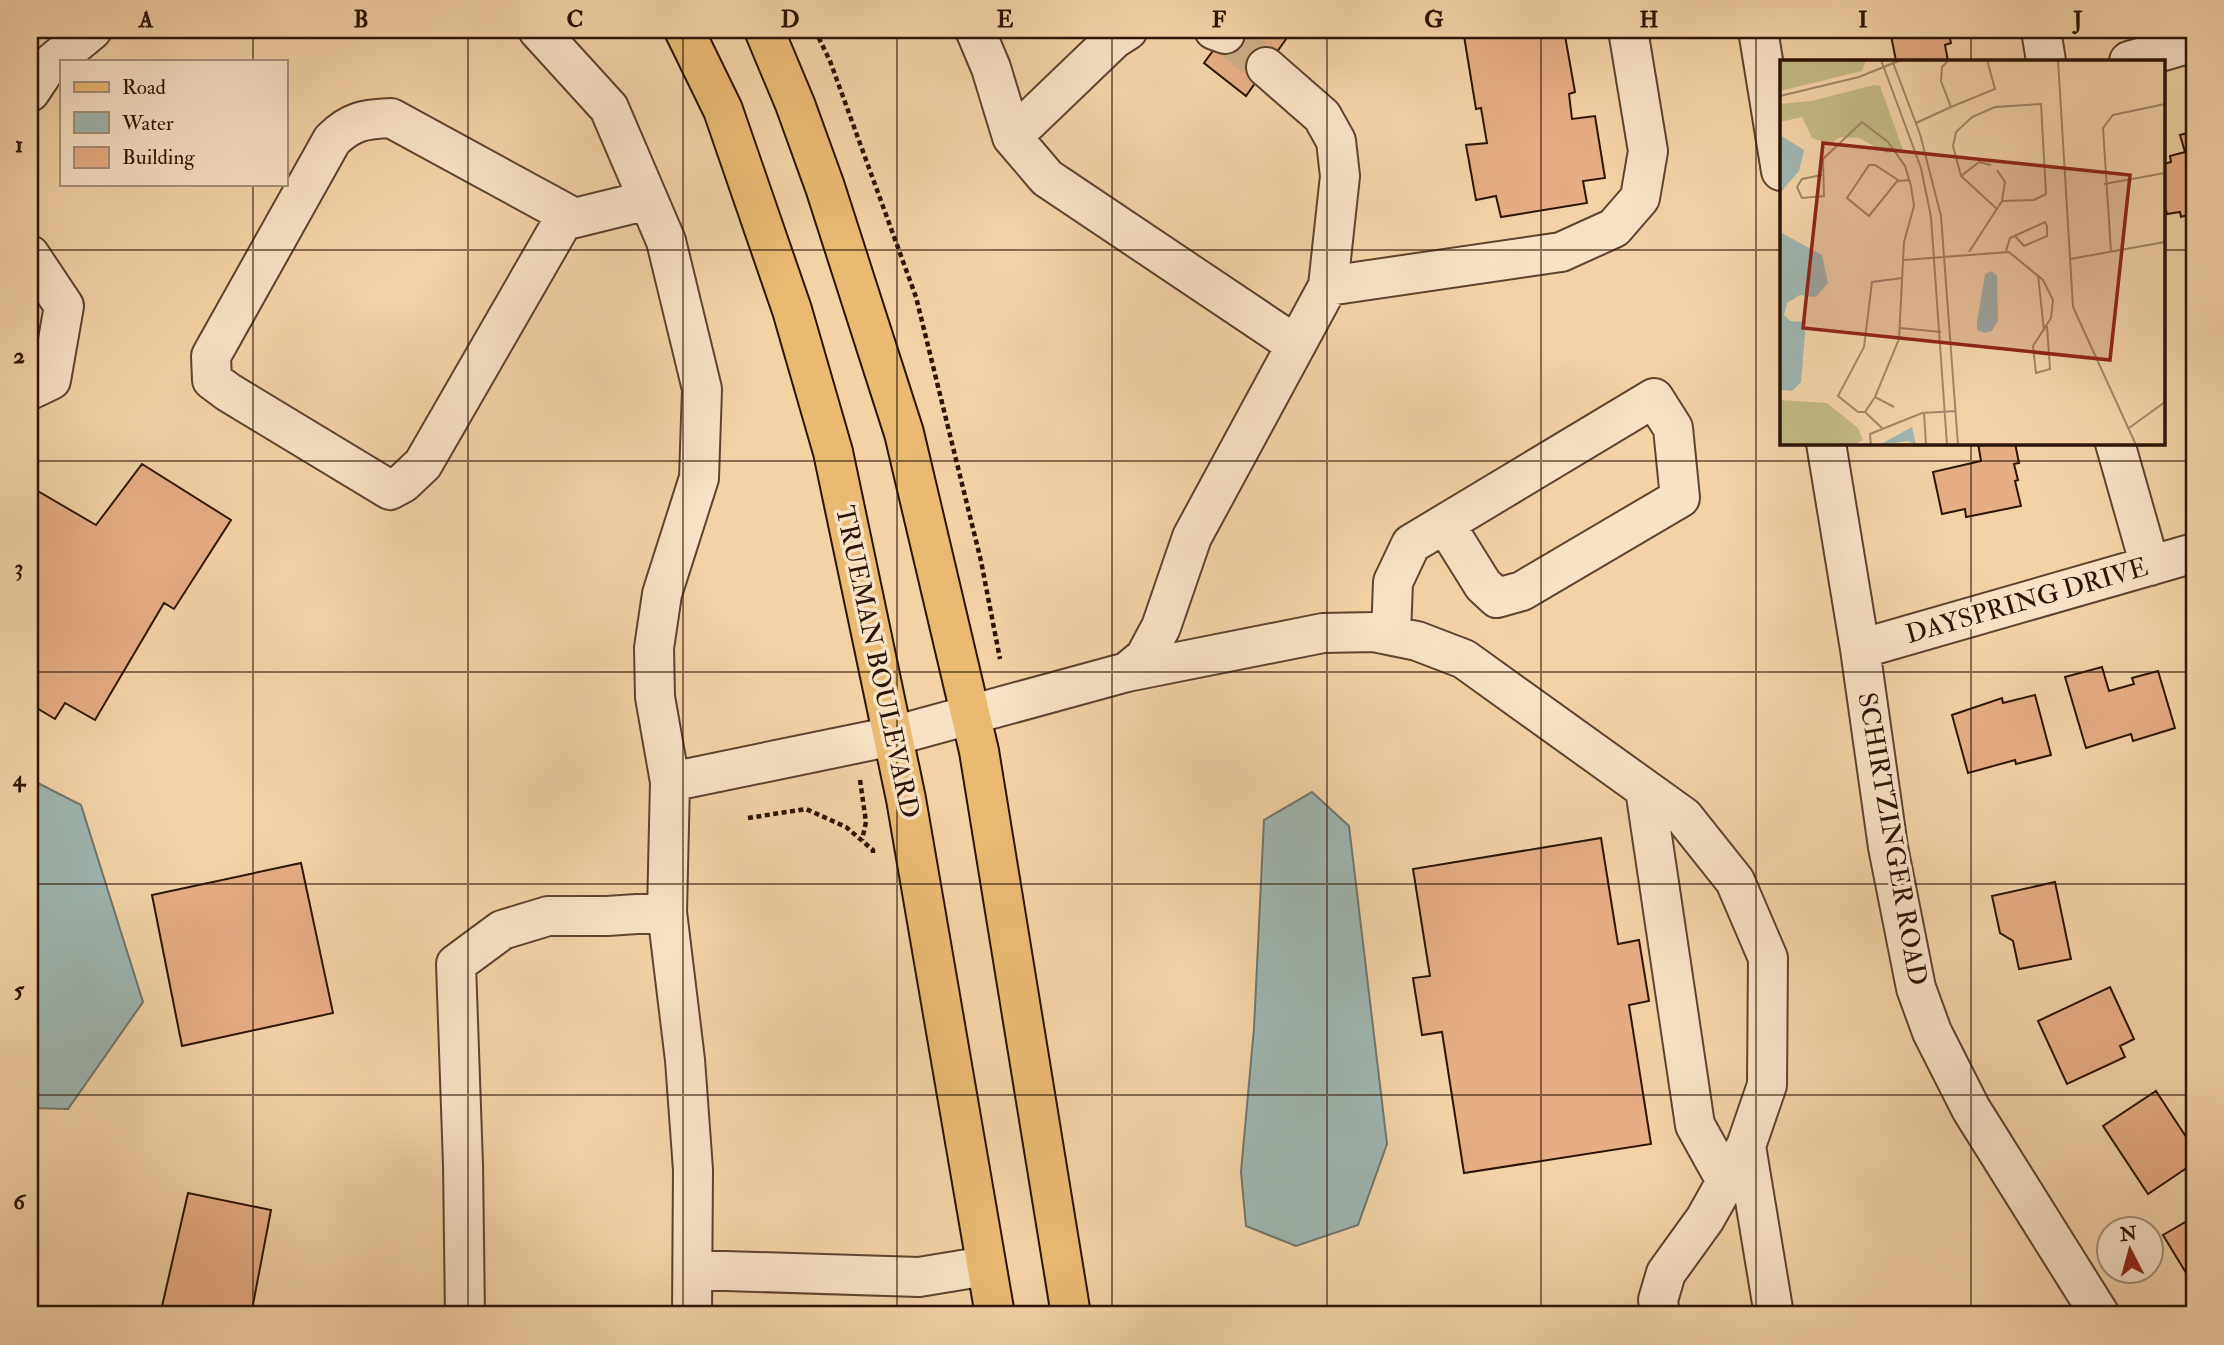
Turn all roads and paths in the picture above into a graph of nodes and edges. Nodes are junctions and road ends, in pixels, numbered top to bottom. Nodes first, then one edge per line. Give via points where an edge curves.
1 (92, 30) edge
2 (538, 30) edge
3 (684, 30) edge
4 (764, 30) edge
5 (975, 30) edge
6 (1128, 30) edge
7 (1628, 30) edge
8 (1758, 30) edge
9 (2041, 30) edge
10 (2194, 42) edge
11 (2046, 60) edge
12 (2132, 60) edge
13 (1266, 67) tunnel mouth
14 (30, 92) edge
15 (1012, 137) junction
16 (1780, 165) edge
17 (648, 200) junction
18 (567, 214) junction
19 (30, 255) edge
20 (1328, 286) junction
21 (1296, 345) junction
22 (30, 390) edge
23 (1826, 444) edge
24 (2115, 444) edge
25 (1445, 524) junction
26 (2194, 553) edge
27 (2150, 566) junction
28 (1391, 635) junction
29 (1860, 649) junction
30 (1128, 672) junction
31 (971, 715) junction
32 (893, 736) junction
33 (670, 782) junction
34 (1645, 789) junction
35 (747, 818) dead end
36 (875, 863) dead end
37 (667, 912) junction
38 (1746, 1146) junction
39 (1726, 1181) junction
40 (986, 1266) junction
41 (694, 1270) junction
42 (465, 1315) edge
43 (692, 1315) edge
44 (995, 1315) edge
45 (1071, 1315) edge
46 (1660, 1315) edge
47 (1773, 1315) edge
48 (2100, 1315) edge

1 - 14 street via 46,68
2 - 17 street via 609,108
3 - 32 main road, TRUEMAN BOULEVARD via 723,110 792,310 833,452
4 - 31 main road via 825,187 904,433
5 - 15 street
6 - 15 street
7 - 20 street via 1648,151 1640,198 1614,228 1561,252
8 - 16 street
9 - 11 street
10 - 12 street
13 - 20 street via 1322,116 1336,141 1340,176
15 - 21 street via 1046,178
17 - 18 street via 575,219
17 - 33 street via 666,241 702,389 699,478 662,594 654,648 655,697
18 - 18 street via 391,118 345,127 332,140 211,356 212,380 390,490 423,464
19 - 22 street via 64,306 51,380
20 - 21 street
21 - 30 street via 1192,537 1151,647
23 - 29 street, SCHIRTZINGER ROAD
24 - 27 street
25 - 25 street via 1654,398 1674,428 1680,498 1522,591 1497,598 1483,585
25 - 28 street via 1411,544 1393,583
26 - 27 street, DAYSPRING DRIVE
27 - 29 street, DAYSPRING DRIVE
28 - 30 street via 1322,633
28 - 34 street via 1464,659
29 - 48 street, SCHIRTZINGER ROAD via 1888,847 1916,988 1971,1109
30 - 31 street
31 - 32 street
31 - 45 main road
32 - 33 street
32 - 40 main road, TRUEMAN BOULEVARD
33 - 37 street
34 - 38 street via 1684,817 1735,881 1768,958 1767,1085
34 - 39 street via 1695,1125
35 - 36 path via 806,808 846,827 873,850
37 - 41 street via 694,1170
37 - 42 street via 548,916 502,930 456,964
38 - 39 street
38 - 47 street
39 - 46 street via 1666,1273 1658,1300
40 - 41 street via 919,1277
40 - 44 main road, TRUEMAN BOULEVARD
41 - 43 street

